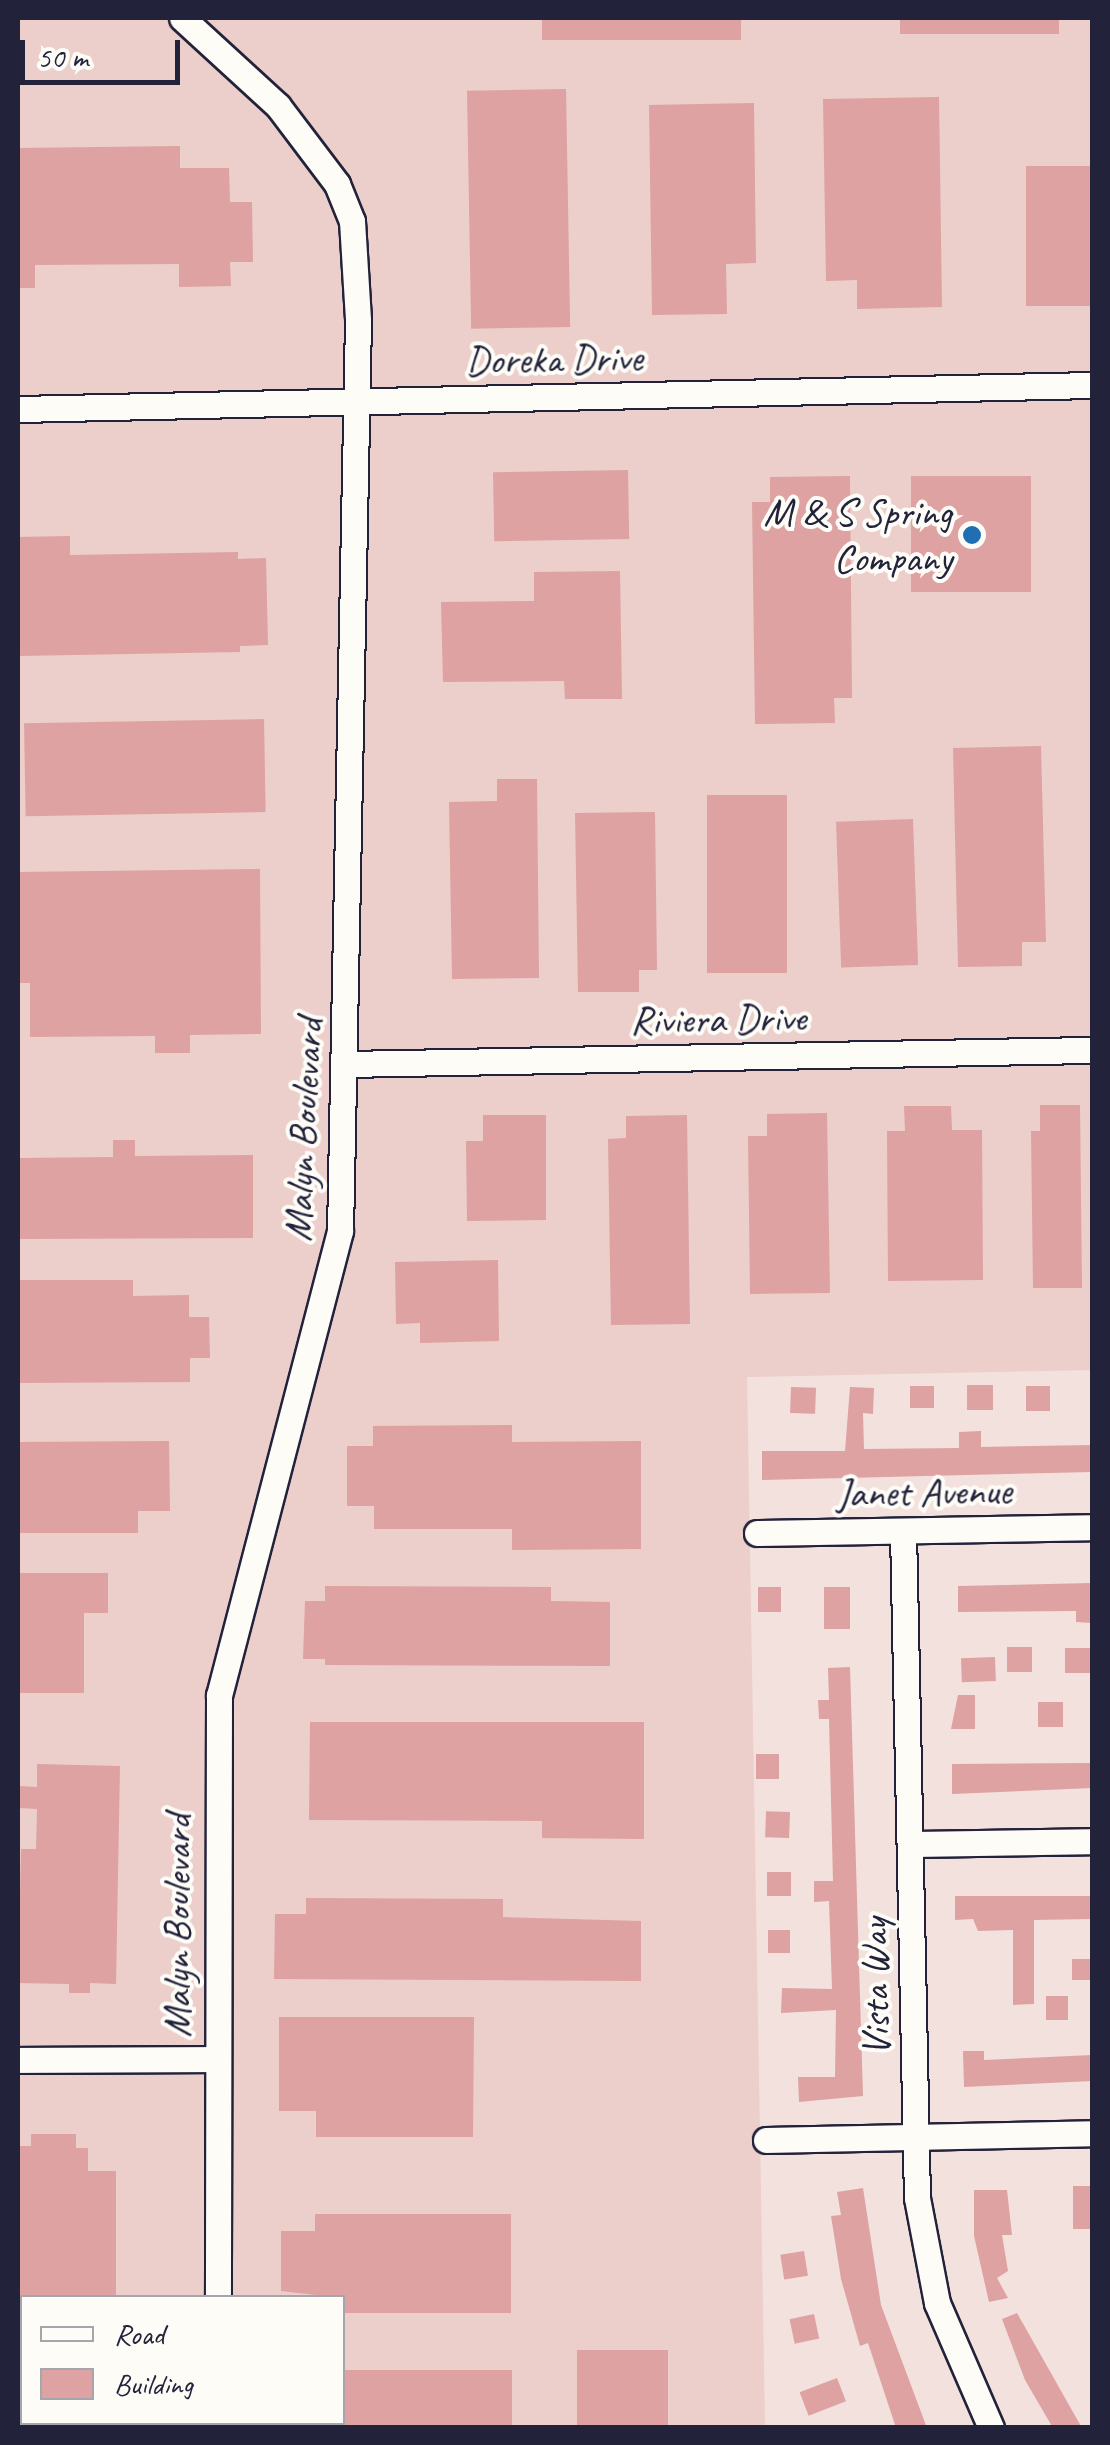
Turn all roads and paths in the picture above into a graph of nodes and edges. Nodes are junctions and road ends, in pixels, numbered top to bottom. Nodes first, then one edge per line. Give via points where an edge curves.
1 (182, 18) edge
2 (1092, 385) edge
3 (356, 400) junction
4 (18, 409) edge
5 (1092, 1050) edge
6 (346, 1064) junction
7 (1092, 1526) edge
8 (902, 1530) junction
9 (757, 1533) dead end
10 (1092, 1841) edge
11 (910, 1844) junction
12 (214, 2059) junction
13 (18, 2060) edge
14 (1092, 2133) edge
15 (915, 2137) junction
16 (766, 2140) dead end
17 (218, 2295) edge
18 (991, 2428) edge

1 - 3 street, Malyn Boulevard via 278,106 337,184 352,221 356,266
2 - 3 street, Doreka Drive
3 - 4 street, Doreka Drive
3 - 6 street, Malyn Boulevard
5 - 6 street, Riviera Drive
6 - 12 street, Malyn Boulevard via 340,1231 330,1285 219,1696
7 - 8 street, Janet Avenue
8 - 9 street, Janet Avenue
8 - 11 street, Vista Way
10 - 11 street
11 - 15 street, Vista Way
12 - 13 street
12 - 17 street, Malyn Boulevard
14 - 15 street
15 - 16 street
15 - 18 street, Vista Way via 917,2198 936,2304

